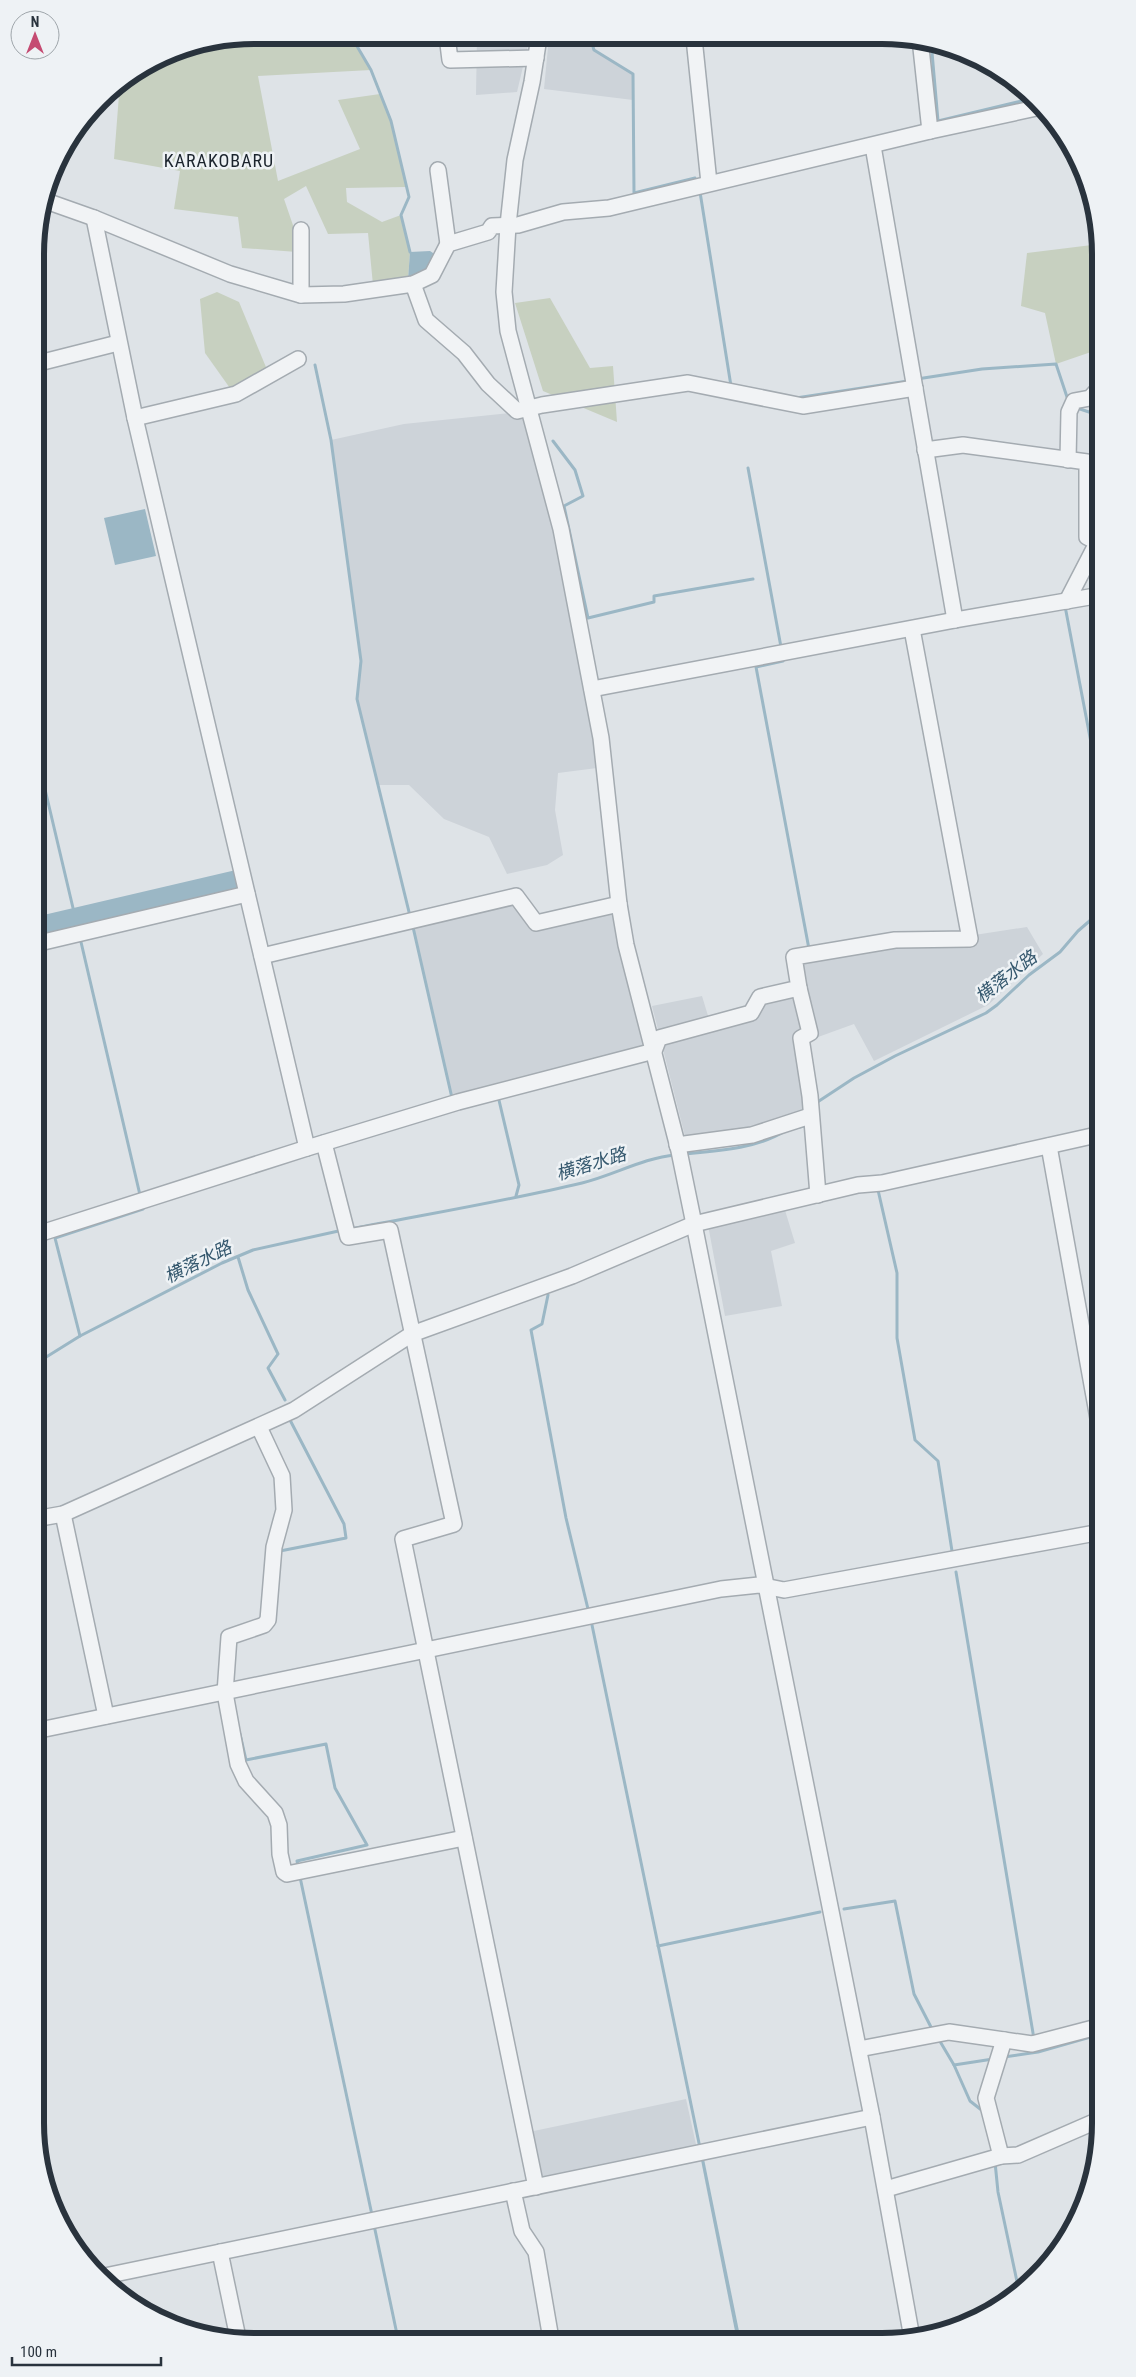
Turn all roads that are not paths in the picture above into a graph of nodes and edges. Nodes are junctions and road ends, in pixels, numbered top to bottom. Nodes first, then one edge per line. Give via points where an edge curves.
1 (448, 44) edge
2 (538, 44) edge
3 (695, 44) edge
4 (921, 48) edge
5 (536, 58) junction
6 (1034, 108) edge
7 (930, 131) junction
8 (873, 146) junction
9 (438, 170) dead end
10 (709, 183) junction
11 (50, 203) edge
12 (94, 218) junction
13 (508, 225) junction
14 (302, 230) dead end
15 (448, 244) junction
16 (413, 284) junction
17 (301, 295) junction
18 (118, 343) junction
19 (298, 359) dead end
20 (44, 362) edge
21 (914, 381) junction
22 (1092, 396) edge
23 (530, 409) junction
24 (135, 418) junction
25 (925, 450) junction
26 (1068, 460) junction
27 (1092, 540) edge
28 (1092, 554) edge
29 (1092, 597) edge
30 (1062, 602) junction
31 (955, 620) junction
32 (912, 629) junction
33 (592, 689) junction
34 (247, 894) junction
35 (619, 904) junction
36 (44, 942) edge
37 (262, 956) junction
38 (799, 988) junction
39 (654, 1051) junction
40 (810, 1123) junction
41 (1092, 1136) edge
42 (324, 1143) junction
43 (1049, 1146) junction
44 (307, 1148) junction
45 (679, 1151) junction
46 (818, 1195) junction
47 (694, 1224) junction
48 (44, 1232) edge
49 (412, 1334) junction
50 (1092, 1385) edge
51 (259, 1427) junction
52 (64, 1514) junction
53 (44, 1517) edge
54 (1092, 1534) edge
55 (767, 1588) junction
56 (425, 1651) junction
57 (225, 1693) junction
58 (106, 1716) junction
59 (44, 1729) edge
60 (464, 1838) junction
61 (1092, 2028) edge
62 (1004, 2040) junction
63 (859, 2049) junction
64 (872, 2117) junction
65 (1092, 2123) edge
66 (995, 2158) junction
67 (536, 2187) junction
68 (886, 2190) junction
69 (514, 2191) junction
70 (220, 2252) junction
71 (109, 2275) edge
72 (911, 2331) edge
73 (237, 2333) edge
74 (550, 2333) edge

1 - 5 street via 450,60
2 - 5 street
3 - 10 street
4 - 7 street
5 - 13 street via 515,160
6 - 7 street
7 - 8 street
8 - 10 street
8 - 21 street
9 - 15 street
10 - 13 street via 609,208 564,212
11 - 12 street
12 - 17 street via 230,274
12 - 18 street
13 - 15 street via 492,226 488,232
13 - 23 street via 504,292 508,331
14 - 17 street
15 - 16 street via 432,275
16 - 17 street via 344,294
16 - 23 street via 426,320 464,353 488,384 517,411
18 - 20 street
18 - 24 street
19 - 24 street via 236,394
21 - 23 street via 803,406 688,384
21 - 25 street
22 - 26 street via 1072,406
23 - 33 street via 561,529
24 - 34 street
25 - 26 street via 963,444
25 - 31 street
26 - 27 street via 1087,462 1087,537
28 - 30 street
29 - 30 street
30 - 31 street
31 - 32 street
32 - 33 street
32 - 38 street via 970,939 895,940 794,957
33 - 35 street via 601,738
34 - 36 street
34 - 37 street
35 - 37 street via 536,923 516,896
35 - 39 street via 626,945
37 - 44 street
38 - 39 street via 760,997 752,1013 658,1038
38 - 40 street via 806,1036
39 - 42 street via 458,1102
39 - 45 street
40 - 45 street
40 - 46 street
41 - 43 street
42 - 44 street
42 - 49 street via 348,1237 390,1230
43 - 46 street
43 - 50 street
44 - 48 street
45 - 47 street
46 - 47 street
47 - 49 street via 572,1276
47 - 55 street
49 - 51 street via 294,1410
49 - 56 street via 454,1524 403,1539
51 - 52 street
51 - 57 street via 282,1476 284,1510 274,1547 268,1620 264,1625 229,1637
52 - 53 street
52 - 58 street
54 - 55 street via 806,1587
55 - 56 street via 721,1589
55 - 63 street
56 - 57 street
56 - 60 street
57 - 58 street
57 - 60 street via 238,1764 246,1781 275,1813 279,1825 280,1854 287,1874
58 - 59 street
60 - 67 street
61 - 62 street via 1032,2044
62 - 63 street via 949,2032
62 - 66 street via 986,2098
63 - 64 street
64 - 67 street
64 - 68 street
65 - 66 street via 1018,2155
66 - 68 street
67 - 69 street
68 - 72 street
69 - 70 street
69 - 74 street via 522,2232 536,2252
70 - 71 street
70 - 73 street

